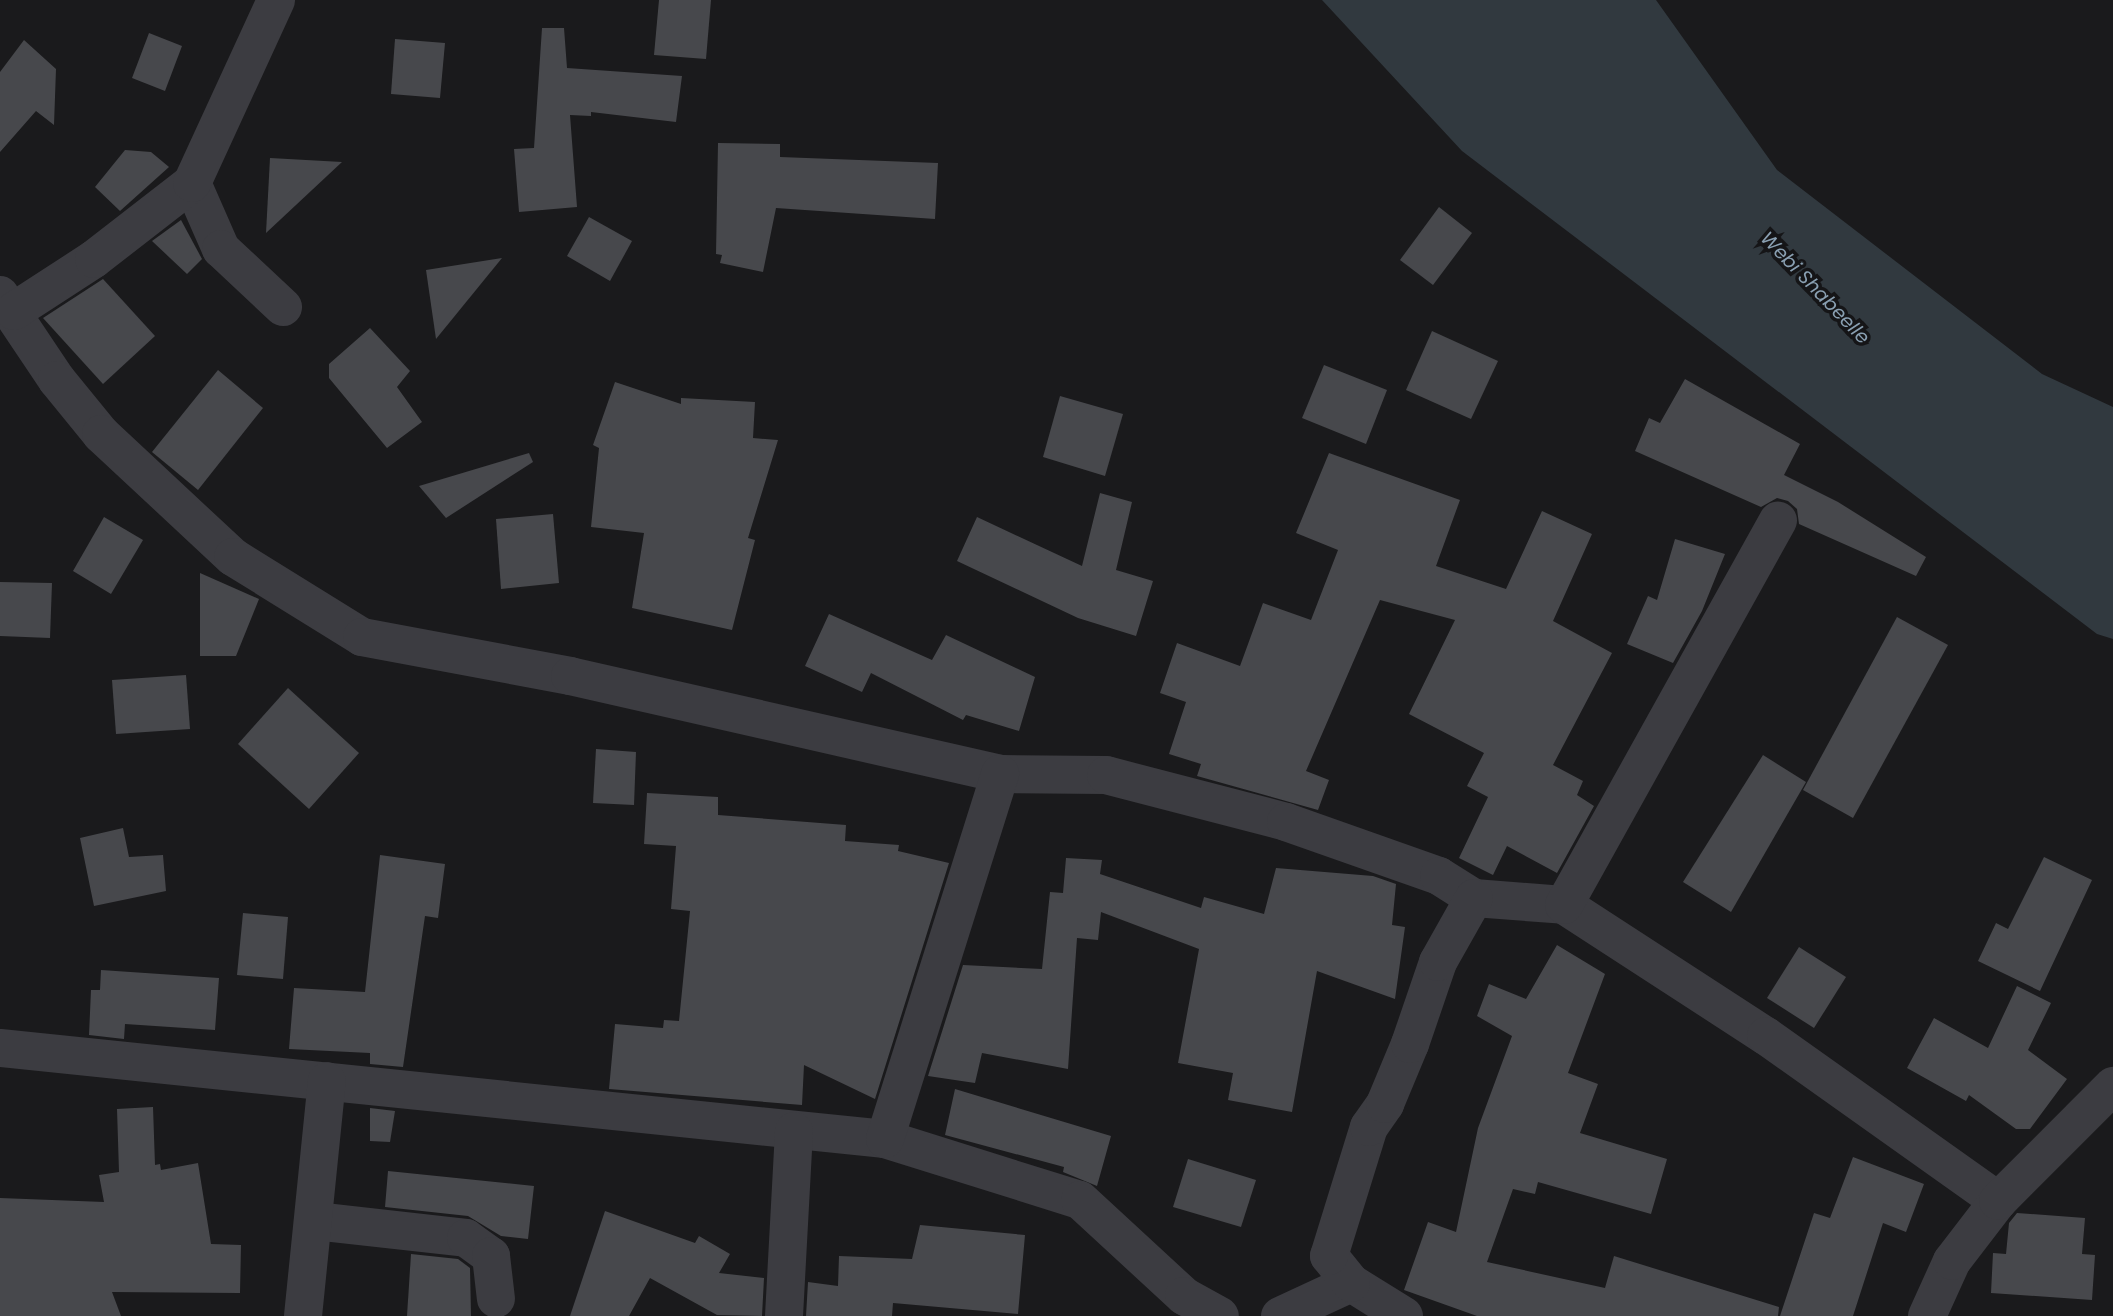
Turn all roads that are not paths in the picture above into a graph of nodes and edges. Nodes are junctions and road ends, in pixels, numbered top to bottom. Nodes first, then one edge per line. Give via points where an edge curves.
1 (276, 0) edge
2 (192, 183) junction
3 (7, 303) edge
4 (283, 306) dead end
5 (1778, 520) dead end
6 (1000, 774) junction
7 (1474, 898) junction
8 (1564, 905) junction
9 (0, 1048) edge
10 (327, 1081) junction
11 (2113, 1086) edge
12 (794, 1131) junction
13 (884, 1139) junction
14 (1998, 1201) junction
15 (315, 1221) junction
16 (1351, 1283) junction
17 (496, 1299) dead end
18 (303, 1316) edge
19 (784, 1316) edge
20 (1220, 1316) edge
21 (1280, 1316) edge
22 (1404, 1316) edge
23 (1927, 1316) edge

1 - 2 street
2 - 3 street via 94,259
2 - 4 street via 221,248
3 - 6 street via 57,380 101,435 233,557 362,637 583,679
5 - 8 street
6 - 7 street via 1106,775 1286,822 1439,876
6 - 13 street
7 - 8 street
7 - 16 street via 1438,962 1393,1086 1369,1127 1337,1227 1329,1256
8 - 14 street via 1766,1036
9 - 10 street
10 - 12 street
10 - 15 street
11 - 14 street
12 - 13 street
12 - 19 street
13 - 20 street via 1080,1200 1184,1296
14 - 23 street via 1952,1261
15 - 17 street via 466,1238 491,1256
15 - 18 street
16 - 21 street
16 - 22 street

